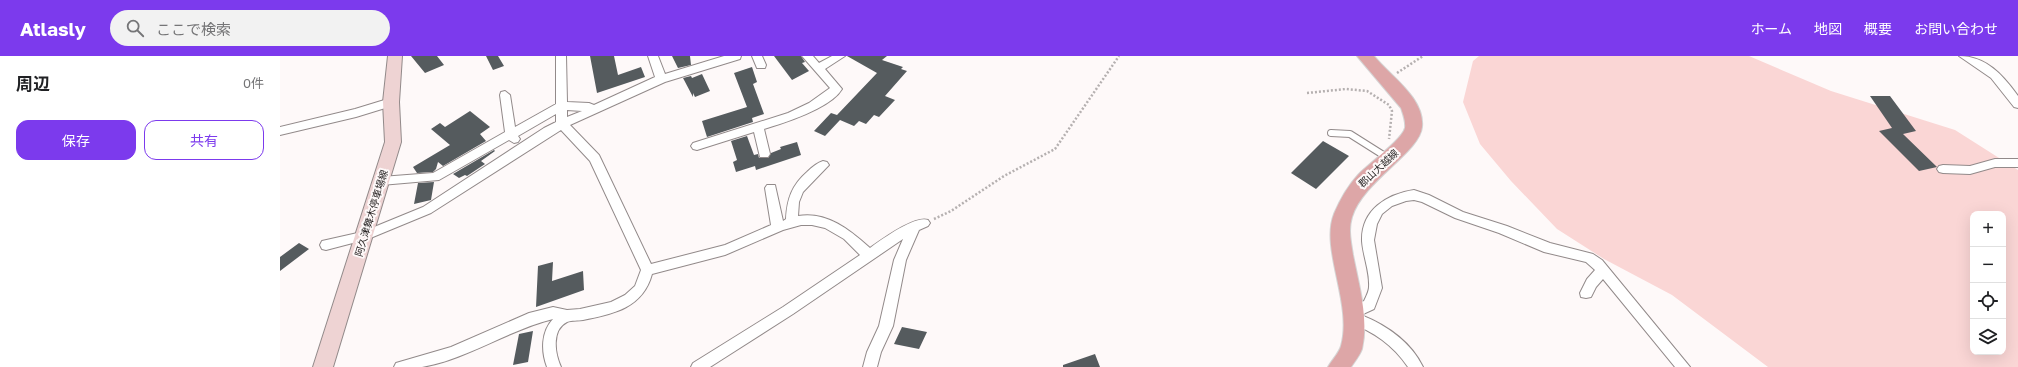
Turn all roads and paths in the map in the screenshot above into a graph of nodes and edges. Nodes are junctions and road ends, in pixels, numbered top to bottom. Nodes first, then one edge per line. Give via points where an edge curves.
1 (395, 56) edge
2 (561, 56) edge
3 (653, 56) edge
4 (736, 56) edge
5 (807, 56) edge
6 (840, 56) edge
7 (1119, 56) edge
8 (1365, 56) edge
9 (1423, 56) edge
10 (1964, 56) edge
11 (818, 68) junction
12 (661, 79) junction
13 (1385, 79) junction
14 (1307, 93) dead end
15 (505, 95) dead end
16 (391, 102) junction
17 (2018, 104) edge
18 (561, 106) junction
19 (593, 110) junction
20 (562, 124) junction
21 (758, 127) junction
22 (280, 131) edge
23 (1331, 132) dead end
24 (511, 134) junction
25 (697, 146) dead end
26 (520, 149) junction
27 (764, 154) dead end
28 (1392, 155) junction
29 (2018, 163) edge
30 (823, 165) dead end
31 (1943, 169) dead end
32 (381, 180) junction
33 (771, 188) dead end
34 (792, 222) junction
35 (919, 225) junction
36 (778, 228) junction
37 (364, 236) junction
38 (326, 245) dead end
39 (870, 256) junction
40 (647, 270) junction
41 (1603, 270) junction
42 (1586, 293) dead end
43 (1354, 315) junction
44 (567, 316) junction
45 (324, 367) edge
46 (401, 367) edge
47 (554, 367) edge
48 (698, 367) edge
49 (870, 367) edge
50 (1339, 367) edge
51 (1416, 367) edge
52 (1683, 367) edge

1 - 16 main road, 阿久津舞木停車場線
2 - 18 street
3 - 12 street
4 - 12 street
5 - 11 street
6 - 11 street
7 - 35 path via 1055,149 1004,176 951,211
8 - 13 main road, 郡山大越線
9 - 13 path
10 - 17 street via 1999,78
11 - 21 street via 837,89 813,106
12 - 19 street
13 - 28 main road, 郡山大越線 via 1411,108 1414,122 1411,136
14 - 28 path via 1358,89 1367,91 1389,105 1392,111 1389,137
15 - 24 street
16 - 22 street
16 - 32 main road, 阿久津舞木停車場線 via 393,142
18 - 19 street via 589,107
18 - 20 street
18 - 24 street
19 - 20 street
20 - 26 street
20 - 40 street via 595,158
21 - 25 street
21 - 27 street
23 - 28 lane via 1350,134
24 - 26 street
24 - 32 street via 435,177
26 - 37 street via 427,210
28 - 43 main road, 郡山大越線 via 1357,187 1348,201 1341,221 1339,232
29 - 31 street via 1995,163 1970,170
30 - 34 street via 798,187 794,194
32 - 37 main road, 阿久津舞木停車場線
33 - 36 street
34 - 36 street
34 - 39 street via 815,220 831,225
35 - 39 street
35 - 49 street via 900,260 886,326
36 - 40 street via 736,246
37 - 38 street
37 - 45 main road, 阿久津舞木停車場線
39 - 48 street via 764,328
40 - 44 street via 641,288 632,297 601,310
41 - 42 street via 1590,283
41 - 43 street via 1588,258 1548,248 1459,215 1425,198 1406,196 1396,198 1378,211 1371,224 1368,240 1376,288 1369,305
41 - 52 street
43 - 50 main road, 郡山大越線 via 1350,349
43 - 51 street via 1387,334
44 - 46 street via 554,313 529,319 453,352
44 - 47 street via 552,332 550,350

